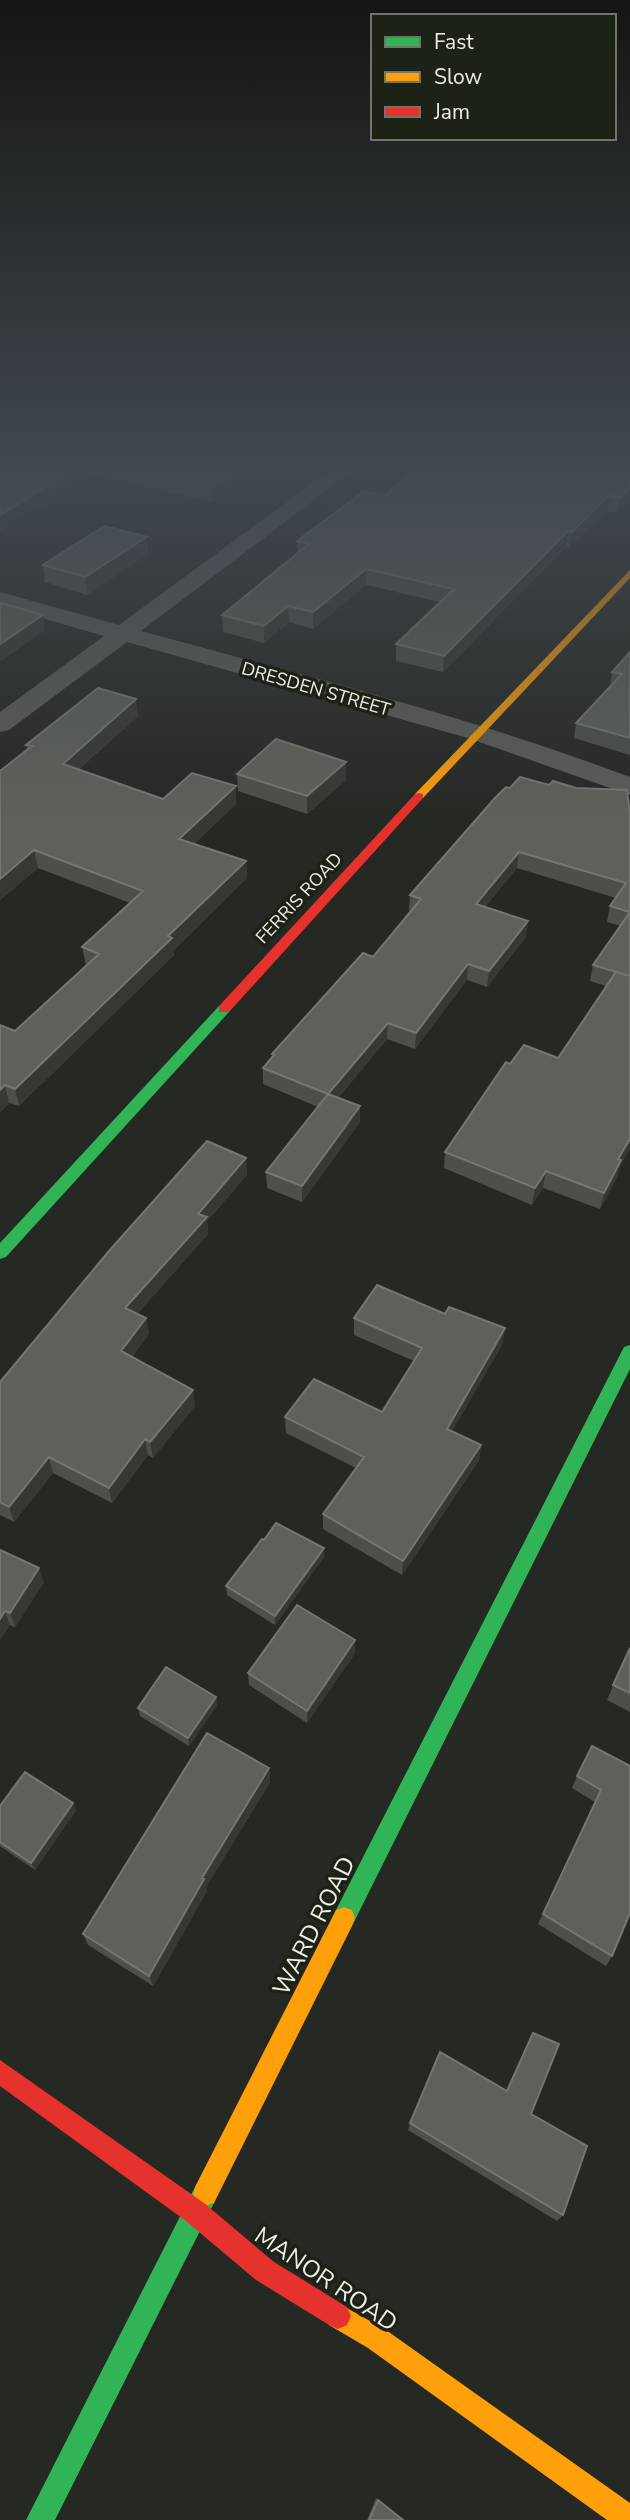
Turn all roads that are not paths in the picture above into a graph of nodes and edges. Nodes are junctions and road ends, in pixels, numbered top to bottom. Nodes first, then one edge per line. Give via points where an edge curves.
1 (190, 584) edge
2 (620, 584) edge
3 (0, 599) edge
4 (122, 634) junction
5 (0, 724) edge
6 (477, 732) junction
7 (630, 787) edge
8 (0, 1253) edge
9 (630, 1352) edge
10 (0, 2071) edge
11 (195, 2213) junction
12 (40, 2520) edge
13 (630, 2520) edge

1 - 4 street
2 - 6 main road, FERRIS ROAD
3 - 4 street, DRESDEN STREET
4 - 5 street
4 - 6 street, DRESDEN STREET
6 - 7 street, DRESDEN STREET
6 - 8 main road, FERRIS ROAD
9 - 11 main road, WARD ROAD
10 - 11 main road, MANOR ROAD
11 - 12 main road, WARD ROAD
11 - 13 main road, MANOR ROAD via 265,2271 377,2339

